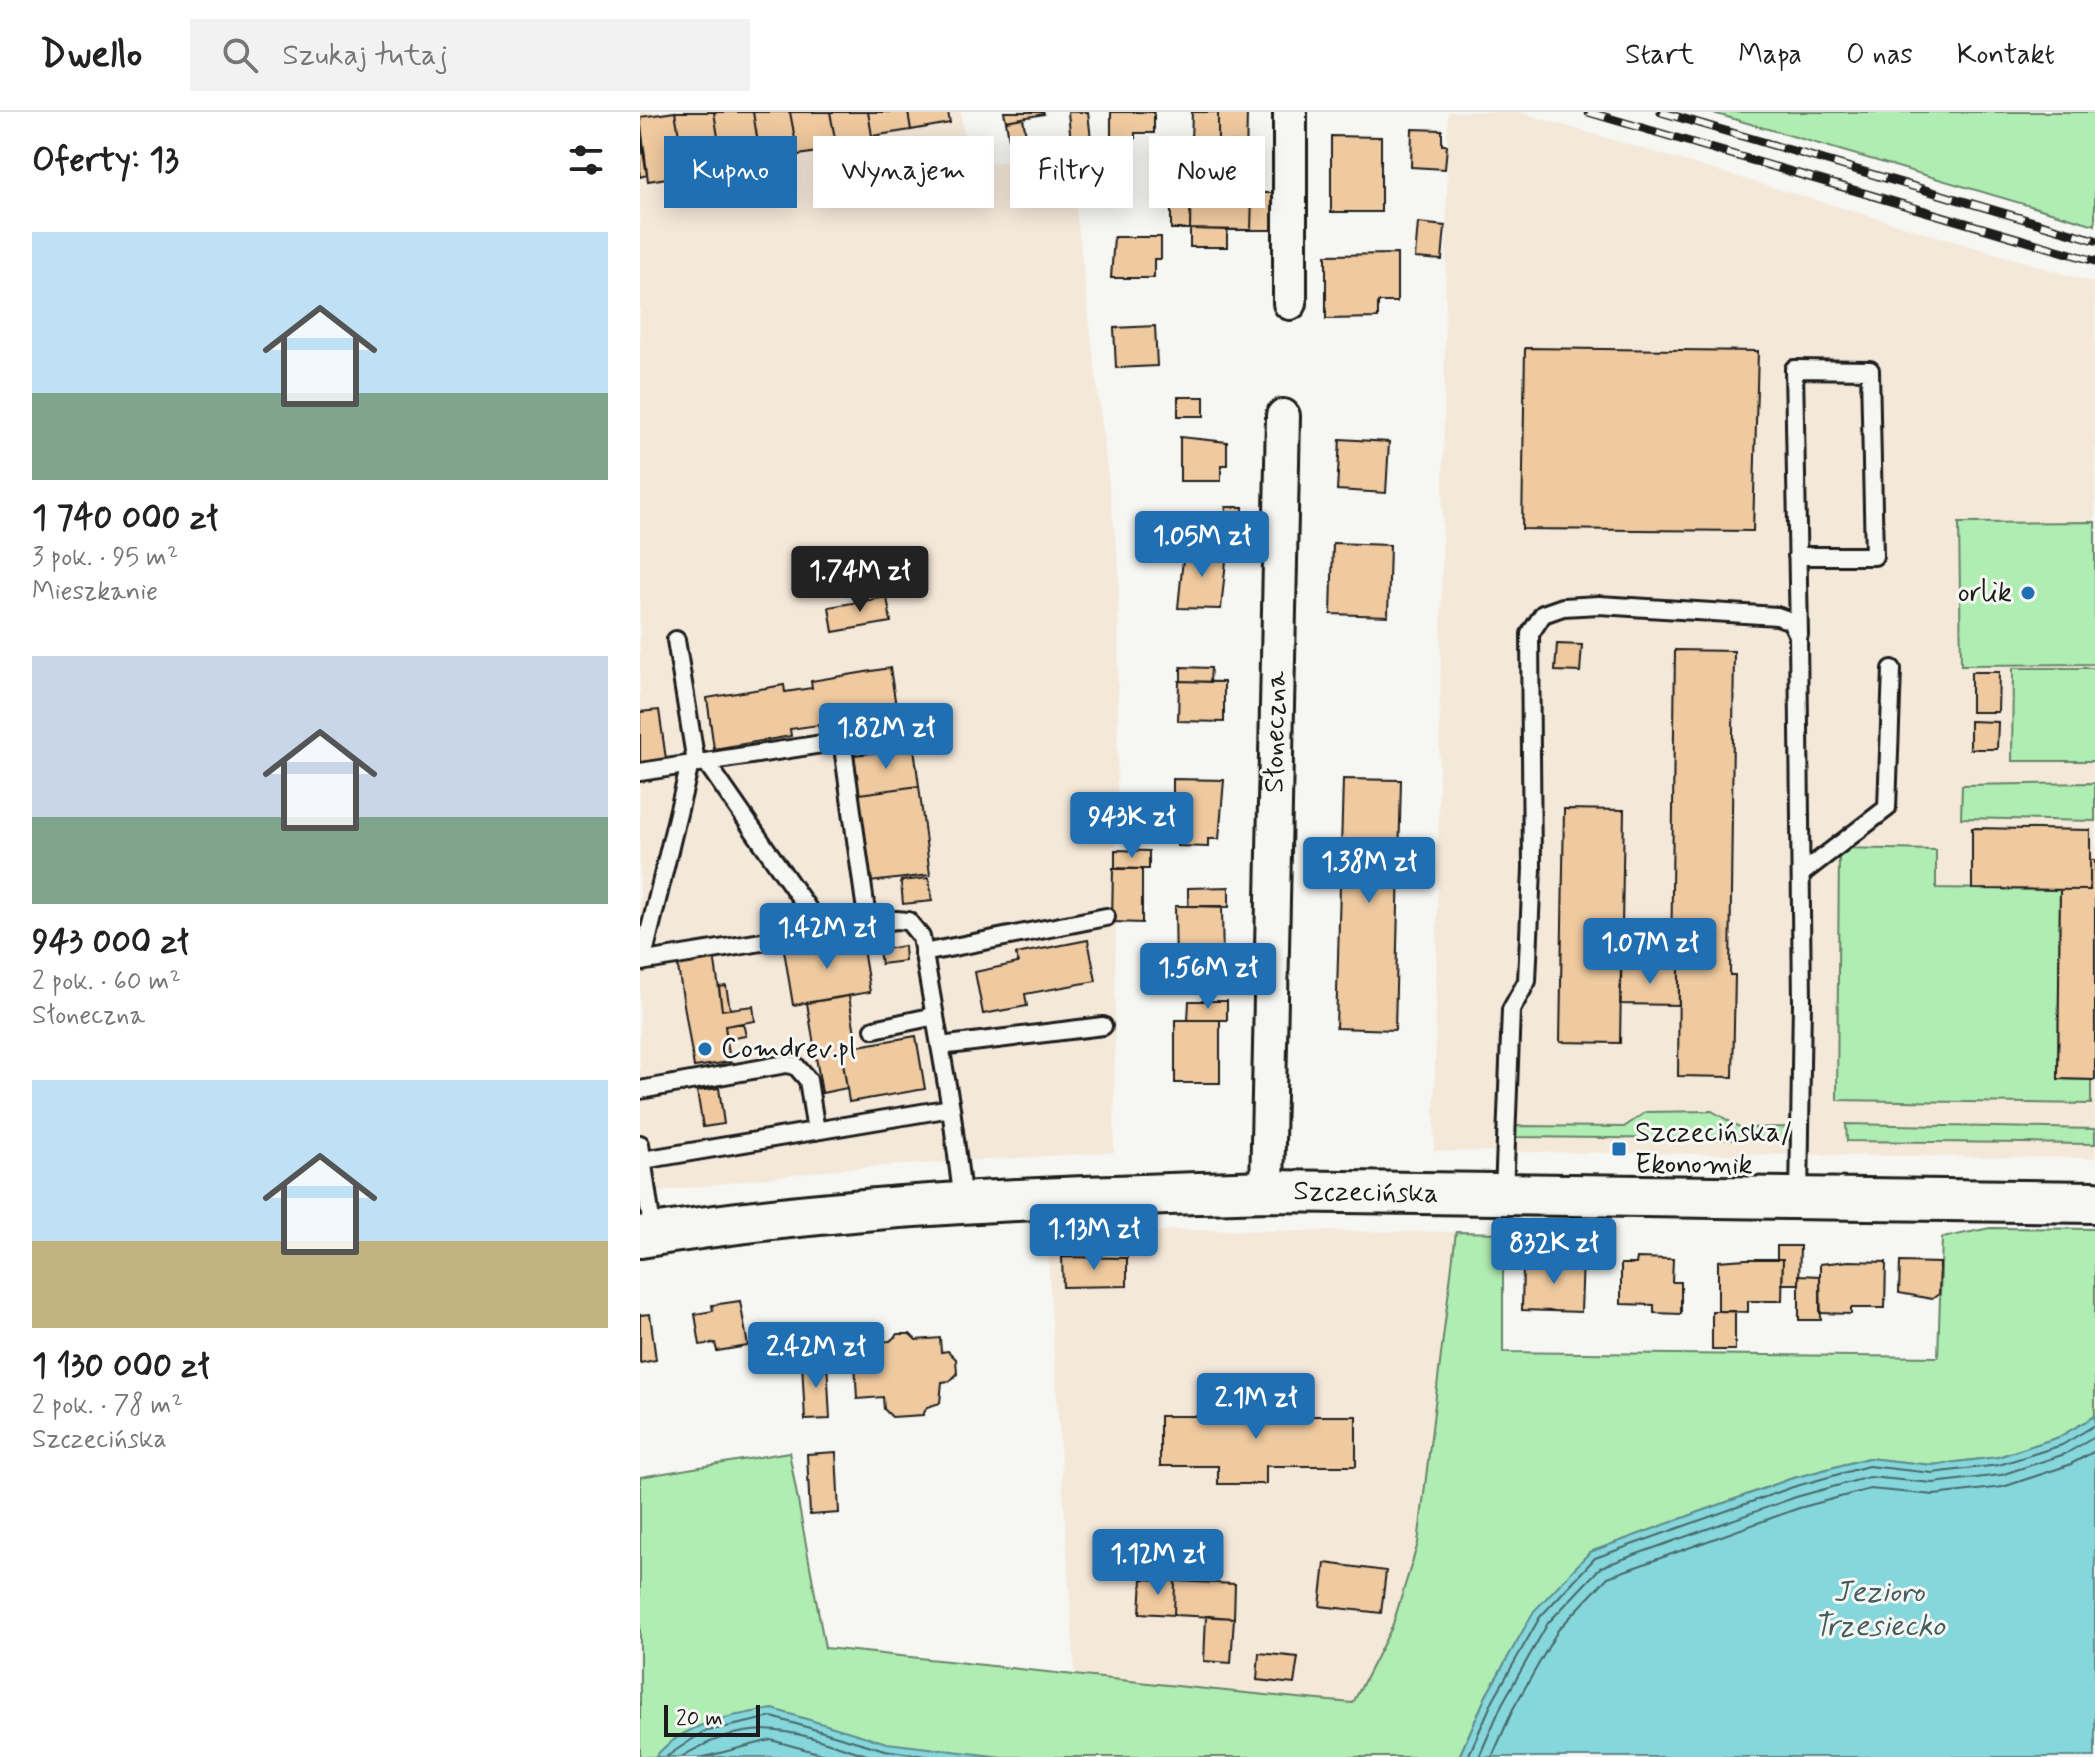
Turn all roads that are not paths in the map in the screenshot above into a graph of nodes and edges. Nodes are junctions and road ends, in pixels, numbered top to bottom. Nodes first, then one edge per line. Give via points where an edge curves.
1 (1290, 112) edge
2 (1290, 303) dead end
3 (1283, 416) dead end
4 (1797, 556) junction
5 (1798, 587) junction
6 (1777, 616) junction
7 (676, 640) dead end
8 (1799, 644) junction
9 (1892, 669) dead end
10 (913, 730) dead end
11 (842, 740) junction
12 (697, 763) junction
13 (640, 772) edge
14 (1801, 874) junction
15 (1106, 917) dead end
16 (868, 925) junction
17 (824, 932) junction
18 (923, 953) junction
19 (641, 962) edge
20 (935, 1016) junction
21 (1103, 1026) dead end
22 (874, 1029) dead end
23 (940, 1046) junction
24 (640, 1090) edge
25 (951, 1108) junction
26 (816, 1131) junction
27 (641, 1152) edge
28 (1267, 1191) junction
29 (1504, 1195) junction
30 (1799, 1198) junction
31 (963, 1202) junction
32 (2095, 1202) edge
33 (646, 1236) edge

1 - 2 street
3 - 28 street, Słoneczna
4 - 4 lane via 1794,369 1870,370 1874,556
4 - 5 lane
5 - 6 lane via 1791,606
5 - 8 lane
6 - 8 lane via 1791,621
6 - 29 lane via 1599,605 1553,609 1535,622 1528,650 1532,869 1527,981 1511,1010
7 - 12 lane
8 - 14 lane
9 - 14 lane via 1887,808
10 - 11 lane
11 - 12 lane
11 - 16 lane
12 - 13 lane
12 - 17 lane
12 - 19 lane
14 - 30 lane
15 - 18 lane
16 - 17 lane
16 - 18 lane via 908,921 921,937
17 - 19 lane
18 - 20 lane
20 - 22 lane
20 - 23 lane
21 - 23 lane
23 - 25 lane
24 - 26 lane via 796,1066 808,1080
25 - 26 lane
25 - 31 lane
26 - 27 lane
27 - 33 lane
28 - 29 street, Szczecińska
28 - 31 street, Szczecińska
29 - 30 street, Szczecińska
30 - 32 street, Szczecińska
31 - 33 street, Szczecińska

